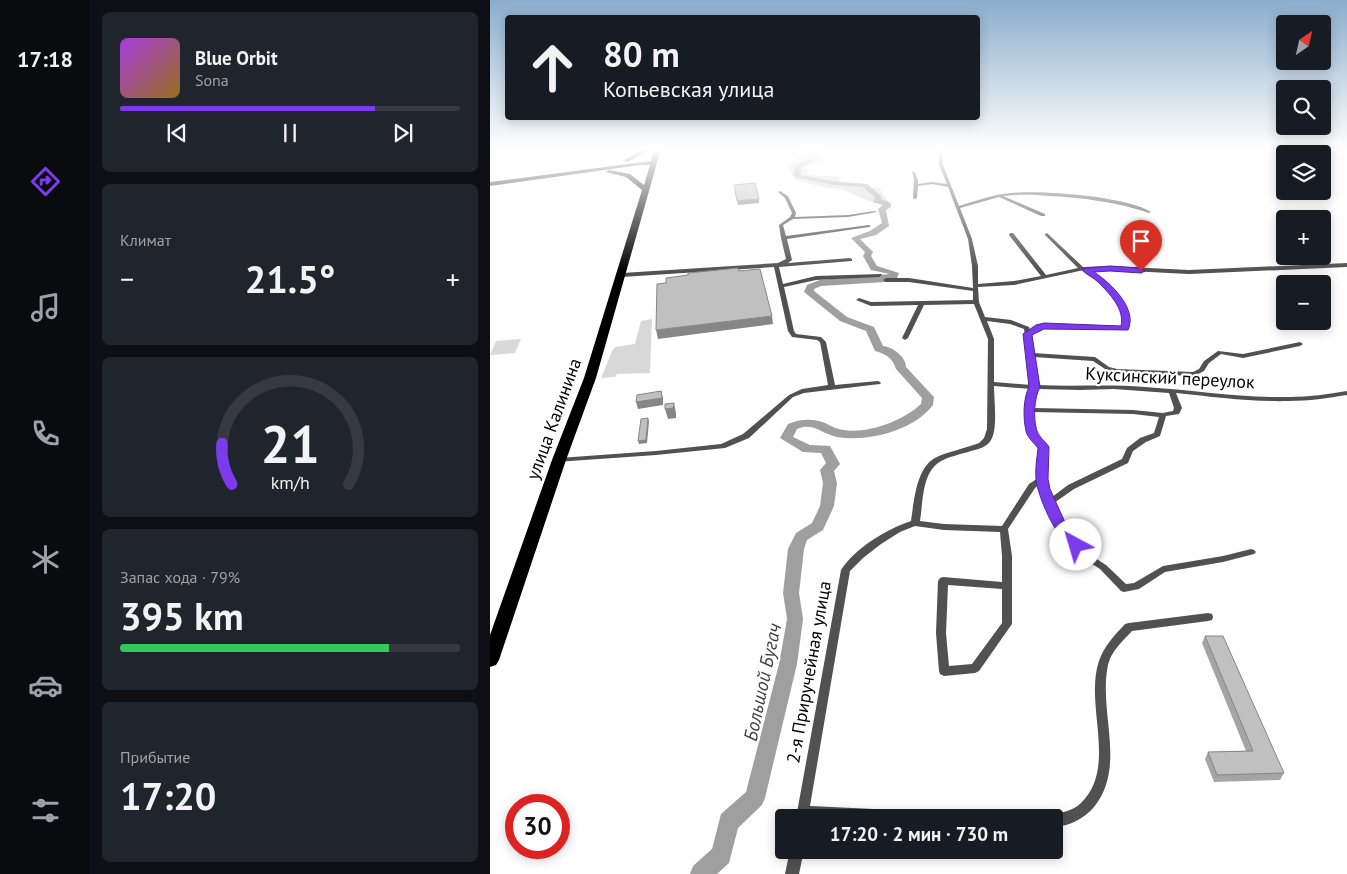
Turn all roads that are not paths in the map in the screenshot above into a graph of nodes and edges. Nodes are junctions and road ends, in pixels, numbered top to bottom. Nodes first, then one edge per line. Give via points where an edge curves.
1 (645, 189) edge
2 (916, 190) edge
3 (952, 190) edge
4 (780, 192) dead end
5 (915, 198) dead end
6 (995, 198) junction
7 (959, 207) junction
8 (875, 212) dead end
9 (1149, 212) dead end
10 (1043, 215) dead end
11 (792, 218) junction
12 (870, 226) dead end
13 (1011, 234) dead end
14 (1047, 234) dead end
15 (783, 238) junction
16 (850, 260) dead end
17 (1347, 265) edge
18 (776, 266) junction
19 (1084, 270) junction
20 (622, 275) junction
21 (879, 275) dead end
22 (1045, 277) junction
23 (886, 280) dead end
24 (782, 286) junction
25 (975, 288) junction
26 (859, 300) dead end
27 (976, 302) junction
28 (922, 303) junction
29 (983, 319) junction
30 (1028, 334) junction
31 (905, 338) dead end
32 (1300, 344) dead end
33 (1031, 355) junction
34 (878, 383) dead end
35 (991, 384) junction
36 (832, 387) junction
37 (1035, 387) junction
38 (1172, 391) junction
39 (1347, 393) edge
40 (1030, 410) junction
41 (1163, 415) junction
42 (559, 460) junction
43 (1042, 479) junction
44 (1050, 502) junction
45 (915, 523) junction
46 (1004, 529) junction
47 (1251, 552) dead end
48 (1006, 586) junction
49 (1208, 616) dead end
50 (490, 660) edge
51 (804, 809) edge
52 (1063, 818) edge
53 (795, 859) edge
54 (792, 874) edge

1 - 20 main road, улица Калинина
2 - 5 street
3 - 7 street
4 - 11 street via 787,197 794,213
6 - 7 street
6 - 9 street via 1014,194 1044,195 1109,202
6 - 10 street via 1005,198
7 - 25 street via 970,239
8 - 11 street
11 - 15 street via 781,225
12 - 15 street
13 - 22 street
14 - 19 street
15 - 18 street via 789,260
16 - 18 street
17 - 19 street via 1189,272
18 - 20 street
18 - 24 street
19 - 22 street
19 - 30 street via 1100,279 1122,305 1127,320 1125,328 1044,326
20 - 42 main road, улица Калинина via 590,378
21 - 24 street via 816,278
22 - 25 street
23 - 25 street
24 - 36 street via 791,331 794,336 819,338 823,342
25 - 27 street
26 - 28 street via 871,304
27 - 28 street
27 - 29 street
28 - 31 street
29 - 30 street via 1011,322 1027,328
29 - 35 street via 991,339
30 - 33 street
32 - 33 street via 1243,356 1220,352 1194,374 1116,371 1095,359
33 - 37 street
34 - 36 street
35 - 37 street, Куксинский переулок
35 - 45 street via 988,439 982,445 931,464 922,482
36 - 42 street via 802,391 791,396 746,436 722,446
37 - 38 street, Куксинский переулок
37 - 40 street via 1031,393
38 - 39 street, Куксинский переулок via 1260,398 1305,398
38 - 41 street via 1178,408 1176,412
40 - 41 street
40 - 43 street via 1032,432 1043,447
41 - 44 street via 1157,434 1130,450 1125,461 1071,487
42 - 50 main road, улица Калинина
43 - 44 street
43 - 46 street via 1032,486
44 - 47 street via 1063,531 1124,588 1136,586 1163,569
45 - 46 street
45 - 51 street, 2-я Приручейная улица via 904,526 863,552 846,570
46 - 48 street
48 - 48 street via 943,581 941,633 944,671 975,668 998,639 1007,624
49 - 52 street via 1130,627 1107,653 1102,666 1105,758 1101,778 1089,804 1076,815
53 - 54 street

